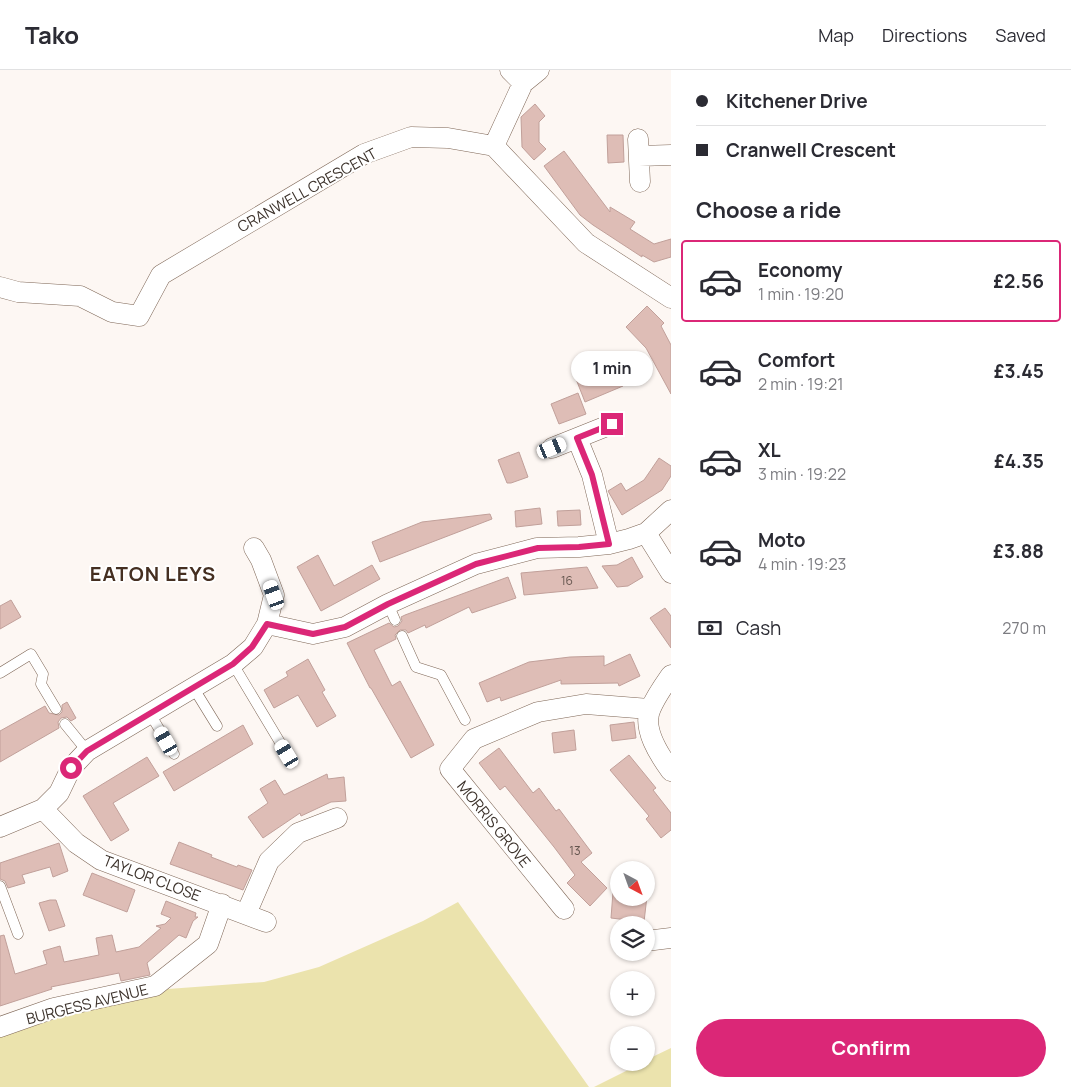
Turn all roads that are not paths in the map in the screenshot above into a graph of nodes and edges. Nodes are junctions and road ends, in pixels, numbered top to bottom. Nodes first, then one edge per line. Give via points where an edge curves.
1 (539, 70) edge
2 (516, 77) edge
3 (494, 146) junction
4 (671, 155) edge
5 (640, 182) dead end
6 (0, 287) edge
7 (671, 298) edge
8 (612, 424) dead end
9 (577, 438) junction
10 (552, 448) dead end
11 (671, 510) edge
12 (646, 533) junction
13 (609, 544) junction
14 (254, 548) dead end
15 (671, 573) edge
16 (267, 624) junction
17 (402, 636) dead end
18 (233, 664) junction
19 (0, 672) edge
20 (671, 675) edge
21 (193, 687) junction
22 (56, 709) dead end
23 (650, 709) junction
24 (149, 712) junction
25 (465, 720) dead end
26 (66, 724) dead end
27 (217, 726) dead end
28 (87, 751) junction
29 (174, 754) dead end
30 (287, 754) dead end
31 (671, 771) edge
32 (43, 809) junction
33 (337, 818) dead end
34 (0, 827) edge
35 (0, 886) edge
36 (222, 904) junction
37 (564, 909) dead end
38 (246, 914) junction
39 (266, 922) dead end
40 (18, 934) dead end
41 (671, 938) edge
42 (655, 940) edge
43 (0, 1027) edge

1 - 2 street
2 - 3 street
3 - 6 street, CRANWELL CRESCENT via 448,138 412,137 364,154 161,275 139,316 112,312 80,296 18,292
3 - 7 street via 586,243
4 - 5 street via 638,148
8 - 9 street
9 - 10 street
9 - 13 street via 592,475
11 - 12 street
12 - 13 street
12 - 15 street
13 - 16 street via 538,548 476,564 392,612 345,627 313,634
14 - 16 street via 274,595
16 - 18 street via 252,647
17 - 25 lane via 416,667 441,675
18 - 21 street
18 - 30 lane
19 - 22 lane via 32,654 44,674 41,684
20 - 23 street
21 - 24 street
21 - 27 lane
23 - 31 street via 649,725 654,748
23 - 37 street, MORRIS GROVE via 586,704 538,712 474,739 450,769
24 - 28 street
24 - 29 lane
26 - 28 lane
28 - 32 street via 71,768 59,793
32 - 34 street
32 - 36 street, TAYLOR CLOSE via 76,843 101,860
33 - 38 street via 298,833 269,861
35 - 40 lane
36 - 38 street, TAYLOR CLOSE
36 - 43 street, BURGESS AVENUE via 208,944 154,986 54,1008
38 - 39 street, TAYLOR CLOSE
41 - 42 street

